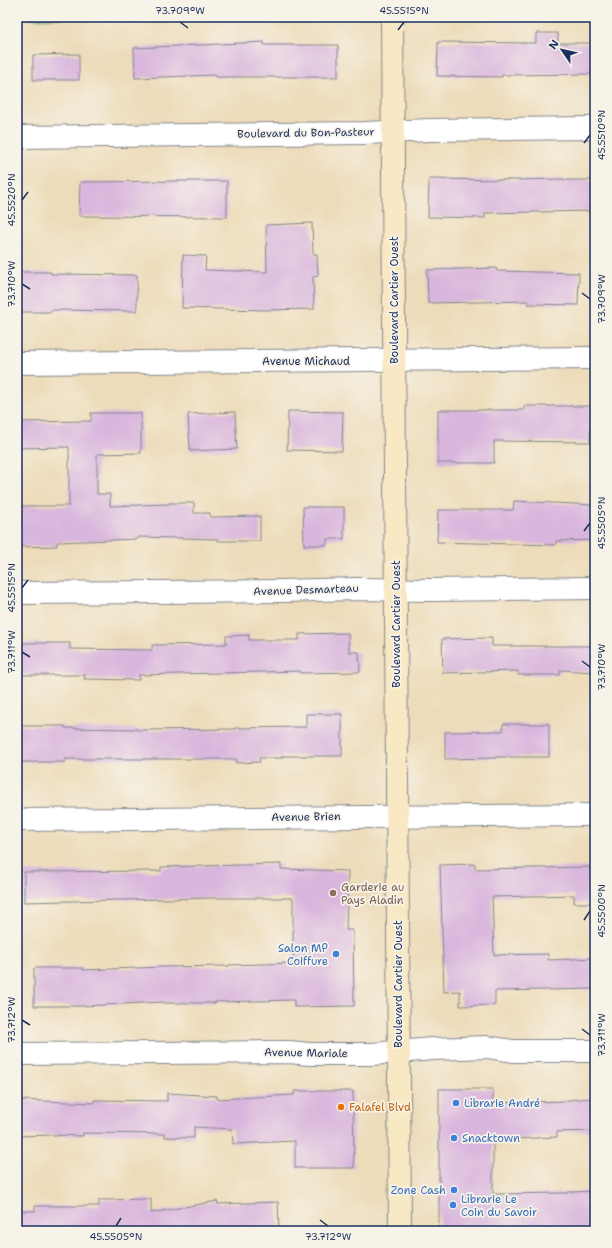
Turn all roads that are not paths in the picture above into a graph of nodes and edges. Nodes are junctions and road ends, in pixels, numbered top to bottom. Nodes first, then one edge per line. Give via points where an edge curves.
1 (392, 17) edge
2 (595, 128) edge
3 (393, 132) junction
4 (17, 137) edge
5 (595, 358) edge
6 (394, 360) junction
7 (17, 363) edge
8 (595, 588) edge
9 (395, 589) junction
10 (17, 594) edge
11 (595, 815) edge
12 (397, 816) junction
13 (17, 820) edge
14 (595, 1050) edge
15 (398, 1051) junction
16 (17, 1054) edge
17 (400, 1231) edge

1 - 3 street, Boulevard Cartier Ouest
2 - 3 street, Boulevard du Bon-Pasteur
3 - 4 street, Boulevard du Bon-Pasteur
3 - 6 street, Boulevard Cartier Ouest
5 - 6 street, Avenue Michaud
6 - 7 street, Avenue Michaud
6 - 9 street, Boulevard Cartier Ouest
8 - 9 street, Avenue Desmarteau
9 - 10 street, Avenue Desmarteau
9 - 12 street, Boulevard Cartier Ouest
11 - 12 street, Avenue Brien
12 - 13 street, Avenue Brien
12 - 15 street, Boulevard Cartier Ouest
14 - 15 street, Avenue Mariale via 513,1051 487,1047
15 - 16 street, Avenue Mariale via 372,1054
15 - 17 street, Boulevard Cartier Ouest

